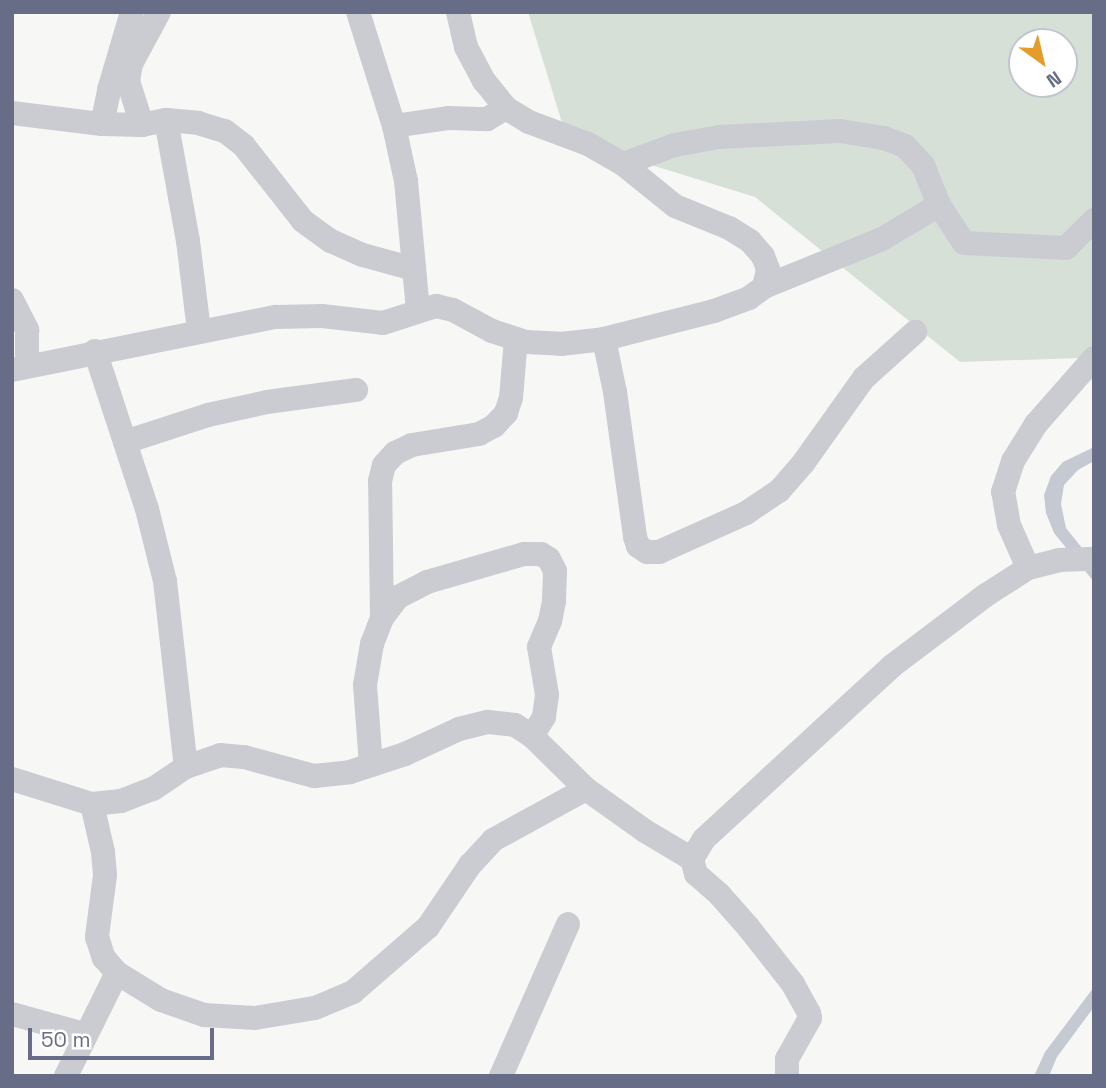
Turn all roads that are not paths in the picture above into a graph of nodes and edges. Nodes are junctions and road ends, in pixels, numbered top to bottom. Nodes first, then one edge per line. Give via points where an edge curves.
1 (132, 12) edge
2 (159, 12) edge
3 (359, 12) edge
4 (458, 12) edge
5 (506, 108) junction
6 (12, 113) edge
7 (154, 123) junction
8 (102, 124) junction
9 (394, 127) junction
10 (623, 164) junction
11 (939, 205) junction
12 (1094, 220) edge
13 (414, 269) junction
14 (764, 287) junction
15 (12, 300) edge
16 (418, 310) junction
17 (199, 330) junction
18 (915, 332) dead end
19 (516, 339) junction
20 (604, 340) junction
21 (95, 351) junction
22 (1094, 358) edge
23 (20, 368) edge
24 (356, 390) dead end
25 (125, 442) junction
26 (1094, 559) edge
27 (1028, 568) junction
28 (382, 618) junction
29 (532, 736) junction
30 (371, 765) junction
31 (186, 767) junction
32 (12, 779) edge
33 (586, 789) junction
34 (92, 804) junction
35 (692, 859) junction
36 (568, 925) dead end
37 (117, 973) junction
38 (12, 1014) edge
39 (84, 1034) junction
40 (66, 1076) edge
41 (501, 1076) edge
42 (787, 1076) edge

1 - 8 street
2 - 7 street via 131,64 128,81
3 - 9 street
4 - 5 street via 466,47 484,81
5 - 9 street via 487,119 449,118
5 - 10 street
6 - 8 street
7 - 8 street
7 - 13 street via 198,123 225,131 244,146 303,221 331,241 363,255
7 - 17 street via 188,241
9 - 13 street via 406,181
10 - 11 street via 675,145 719,137 840,131 905,146 923,165
10 - 14 street via 674,206 729,228 750,242 768,270
11 - 12 street via 964,243 1066,248
11 - 14 street via 882,239
13 - 16 street
14 - 20 street via 714,312
15 - 23 street via 27,330
16 - 17 street via 383,323 322,316 276,317
16 - 19 street via 436,306 453,310
17 - 21 street
18 - 20 street via 864,379 779,491 746,513 659,552 647,552 635,537
19 - 20 street via 561,344
19 - 28 street via 511,398 506,413 494,426 478,434 412,445 384,465 380,481
21 - 23 street
21 - 25 street
22 - 27 street via 1035,424 1009,471 1003,492 1009,525
24 - 25 street via 208,415
25 - 31 street via 164,581
26 - 27 street via 1059,560
27 - 35 street via 892,666 704,839
28 - 29 street via 398,597 427,582 523,554 549,558 555,571 554,601 539,647 547,695 544,717
28 - 30 street via 365,685
29 - 30 street via 515,725 488,722 458,729
29 - 33 street
30 - 31 street via 314,776 220,755
31 - 34 street via 153,789 121,801
32 - 34 street
33 - 35 street
33 - 37 street via 493,840 428,927 353,992 315,1009 255,1018 204,1015 161,1000
34 - 37 street via 105,875 97,937 104,958
35 - 42 street via 696,874 749,928 793,984 809,1013 787,1059
36 - 41 street
37 - 39 street
38 - 39 street
39 - 40 street

